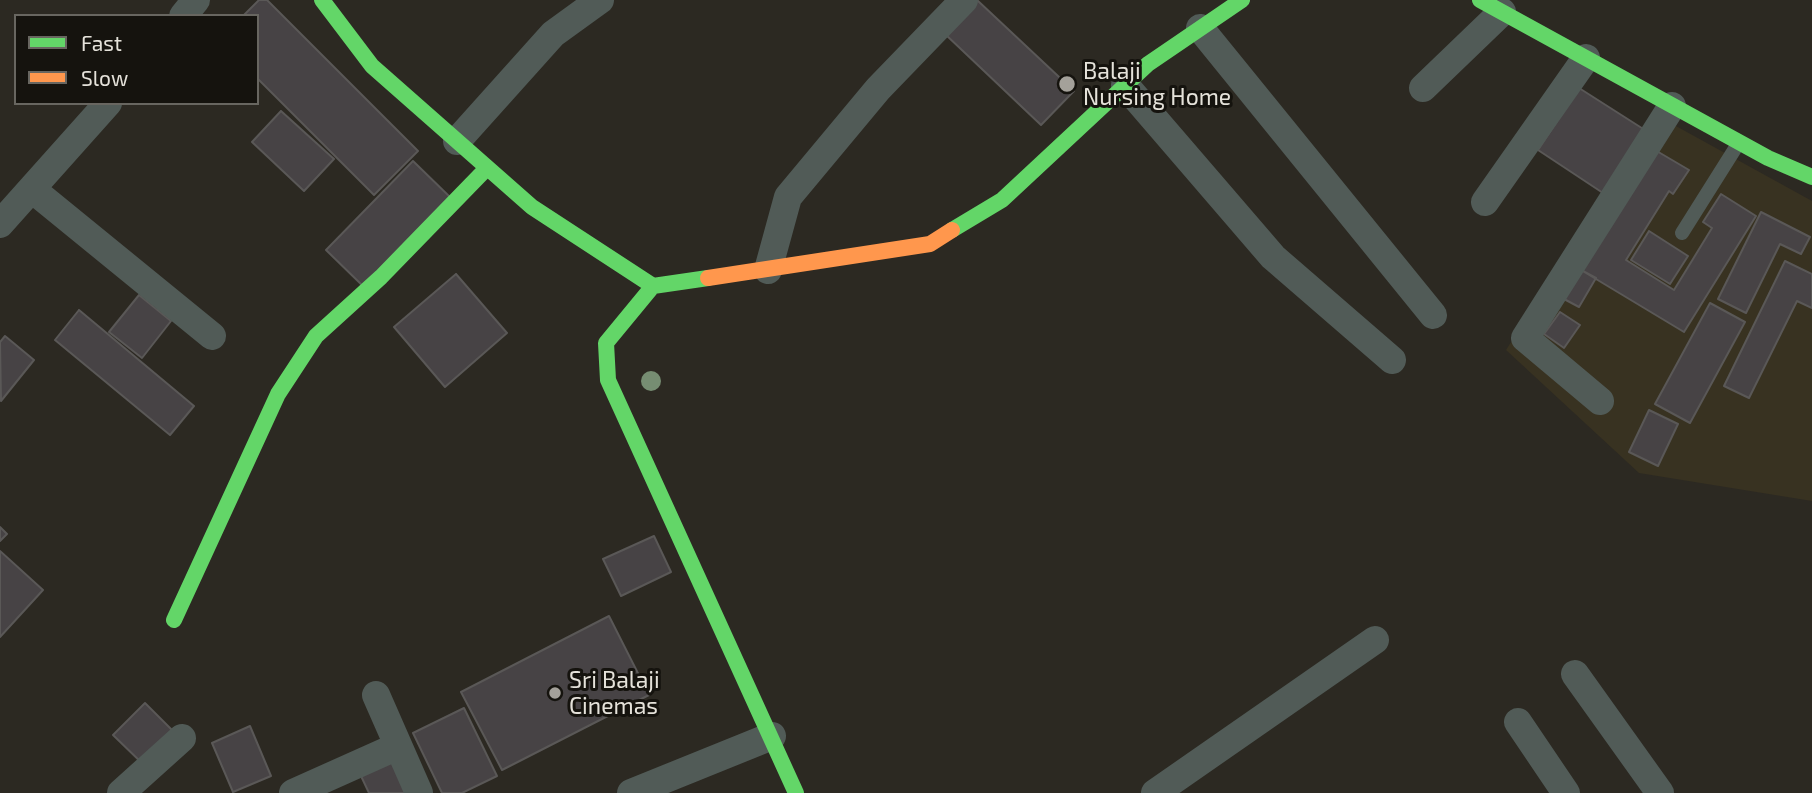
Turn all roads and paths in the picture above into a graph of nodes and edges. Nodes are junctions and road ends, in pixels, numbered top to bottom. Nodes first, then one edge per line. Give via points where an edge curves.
1 (197, 0) edge
2 (322, 0) edge
3 (600, 0) edge
4 (964, 0) edge
5 (1241, 0) edge
6 (1491, 6) edge
7 (185, 14) edge
8 (1200, 28) junction
9 (1586, 58) junction
10 (1125, 85) junction
11 (1423, 88) dead end
12 (106, 105) edge
13 (1672, 106) junction
14 (457, 141) junction
15 (1739, 143) junction
16 (487, 167) junction
17 (1812, 177) edge
18 (33, 190) junction
19 (1486, 202) dead end
20 (0, 224) edge
21 (1682, 233) dead end
22 (768, 270) junction
23 (653, 286) junction
24 (1433, 315) dead end
25 (212, 336) dead end
26 (1392, 360) dead end
27 (1600, 401) dead end
28 (174, 620) dead end
29 (1375, 640) dead end
30 (1575, 674) dead end
31 (376, 695) dead end
32 (1518, 722) dead end
33 (772, 736) junction
34 (182, 738) dead end
35 (398, 746) junction
36 (121, 793) edge
37 (293, 793) edge
38 (419, 793) edge
39 (631, 793) edge
40 (796, 793) edge
41 (1155, 793) edge
42 (1566, 793) edge
43 (1660, 793) edge

1 - 7 street
2 - 14 street via 372,66
3 - 14 street via 553,34
4 - 22 street via 878,89 788,197
5 - 8 street
6 - 9 street
6 - 11 street
8 - 10 street
8 - 24 street
9 - 13 street
9 - 19 street
10 - 22 street via 1002,200 930,244
10 - 26 street via 1273,257
12 - 18 street
13 - 15 street
13 - 27 street via 1525,338
14 - 16 street
15 - 17 street
15 - 21 lane
16 - 23 street via 532,207
16 - 28 street via 381,277 316,336 278,394
18 - 20 street
18 - 25 street
22 - 23 street
23 - 33 street via 606,343 608,380
29 - 41 street
30 - 43 street
31 - 35 street
32 - 42 street
33 - 39 street
33 - 40 street
34 - 36 street
35 - 37 street
35 - 38 street

